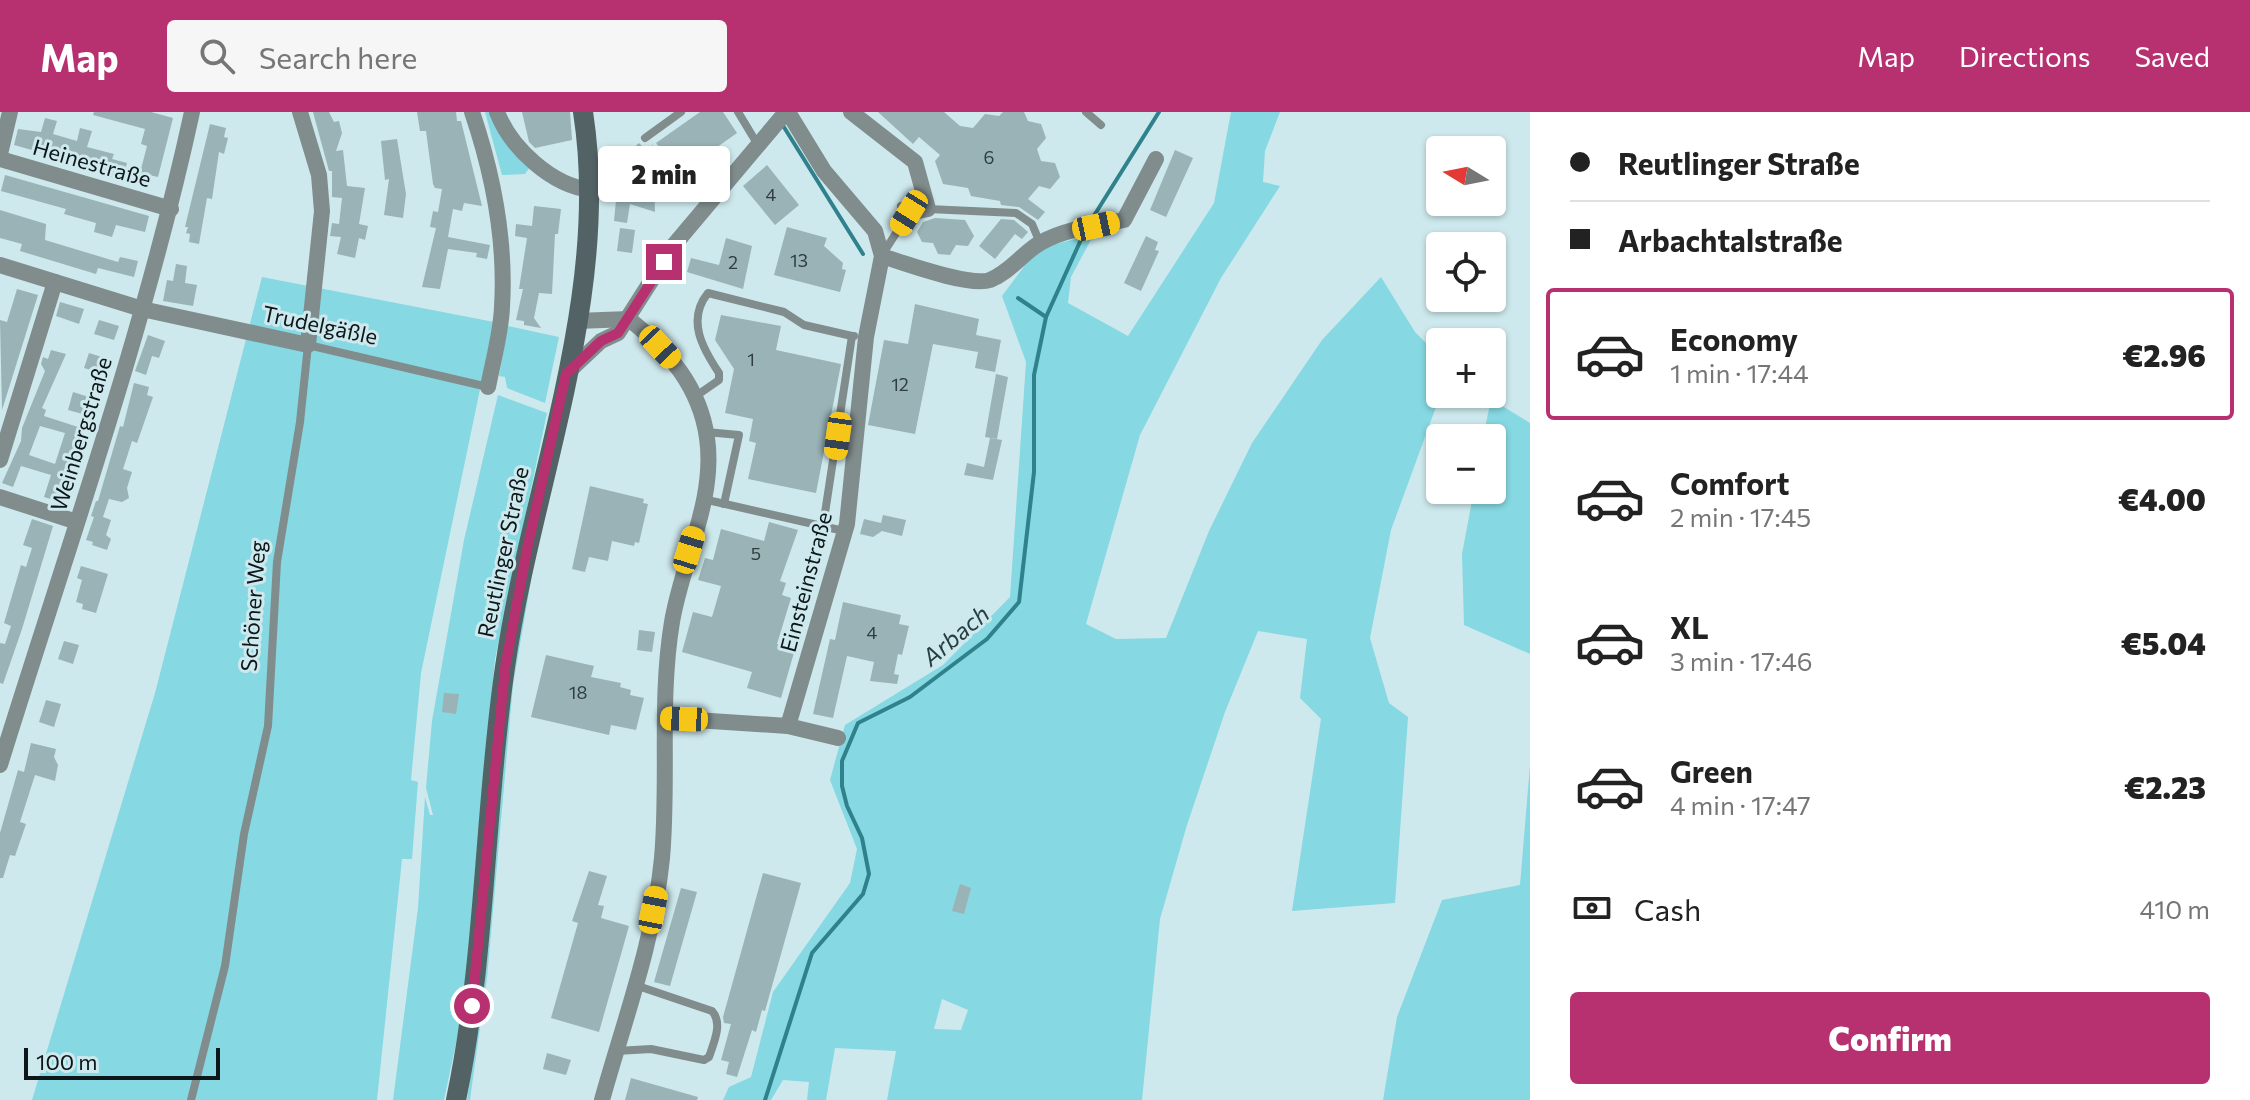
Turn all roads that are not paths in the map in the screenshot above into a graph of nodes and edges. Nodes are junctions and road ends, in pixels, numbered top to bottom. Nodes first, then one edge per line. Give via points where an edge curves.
1 (10, 112) edge
2 (192, 112) edge
3 (300, 112) edge
4 (472, 112) edge
5 (497, 112) edge
6 (583, 112) edge
7 (681, 112) edge
8 (738, 112) edge
9 (787, 112) edge
10 (851, 112) edge
11 (1086, 112) edge
12 (1101, 125) dead end
13 (645, 138) dead end
14 (758, 146) junction
15 (0, 156) edge
16 (1156, 159) dead end
17 (591, 190) junction
18 (171, 209) junction
19 (905, 209) joint
20 (928, 209) junction
21 (1040, 243) junction
22 (882, 256) junction
23 (0, 265) edge
24 (55, 282) junction
25 (142, 309) junction
26 (629, 319) junction
27 (577, 321) junction
28 (859, 336) junction
29 (601, 341) junction
30 (308, 345) junction
31 (566, 374) junction
32 (488, 387) joint
33 (696, 396) junction
34 (706, 432) junction
35 (0, 460) edge
36 (0, 497) edge
37 (703, 499) junction
38 (724, 504) junction
39 (77, 522) junction
40 (823, 526) junction
41 (845, 531) junction
42 (665, 718) junction
43 (788, 726) junction
44 (838, 738) dead end
45 (0, 765) edge
46 (635, 985) junction
47 (616, 1051) junction
48 (191, 1100) edge
49 (456, 1100) edge
50 (602, 1100) edge

1 - 15 street
2 - 18 street, Weinbergstraße
3 - 30 street, Schöner Weg via 319,175 322,211
4 - 32 street via 499,223 502,308
5 - 17 street via 513,142 528,155 569,186
6 - 17 main road, Reutlinger Straße
7 - 13 lane
8 - 14 lane
9 - 14 street
9 - 22 street via 824,171 875,231
10 - 20 street via 915,162
11 - 12 lane
14 - 26 street via 674,245
15 - 18 street, Heinestraße
16 - 21 street via 1124,220
17 - 27 main road, Reutlinger Straße
18 - 25 street, Weinbergstraße
19 - 20 street
19 - 22 lane
20 - 21 lane via 1016,213 1032,224
21 - 22 street via 988,281 943,276
22 - 28 street, Einsteinstraße
23 - 24 street, Trudelgäßle
24 - 25 street, Trudelgäßle
24 - 35 street
25 - 30 street, Trudelgäßle
25 - 39 street, Weinbergstraße
26 - 27 street
26 - 29 street via 618,333
26 - 33 street via 674,362
27 - 29 street via 586,334
27 - 31 main road, Reutlinger Straße
28 - 33 lane via 804,325 784,312 708,293 698,339 719,380
28 - 40 lane
28 - 41 street, Einsteinstraße
29 - 31 street
30 - 32 lane, Trudelgäßle
30 - 48 lane, Schöner Weg via 278,546 268,726 244,834 225,966
31 - 49 main road, Reutlinger Straße via 508,644 476,986
33 - 34 street
34 - 37 street via 709,460
34 - 38 lane via 739,435
36 - 39 street
37 - 38 lane
37 - 42 street via 672,619
38 - 40 lane
39 - 45 street, Weinbergstraße
40 - 41 lane
41 - 43 street, Einsteinstraße
42 - 43 street
42 - 46 street via 662,861
43 - 44 street
46 - 47 street
46 - 47 lane via 712,1011 718,1024 714,1042 704,1060 651,1049
47 - 50 street

